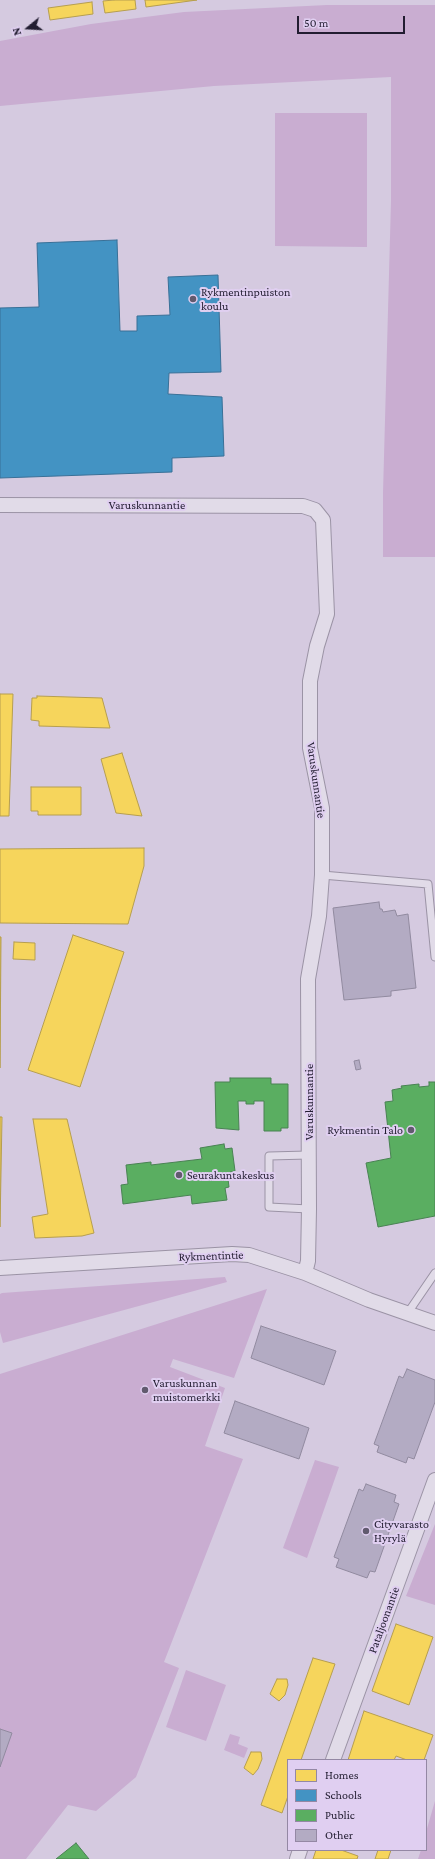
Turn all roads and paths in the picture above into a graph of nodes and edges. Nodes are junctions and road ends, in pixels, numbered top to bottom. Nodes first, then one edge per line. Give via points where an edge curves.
1 (0, 505) edge
2 (322, 875) junction
3 (435, 957) edge
4 (308, 1155) junction
5 (309, 1209) junction
6 (0, 1268) edge
7 (305, 1273) junction
8 (435, 1273) edge
9 (407, 1314) junction
10 (435, 1323) edge
11 (435, 1480) edge
12 (333, 1759) edge

1 - 2 street, Varuskunnantie via 303,506 319,514 325,531 326,614 310,681 310,748 322,808
2 - 3 lane via 428,884
2 - 4 street, Varuskunnantie via 319,916 308,979
4 - 5 street, Varuskunnantie
4 - 5 lane via 269,1156 269,1207
5 - 7 street, Varuskunnantie via 308,1261
6 - 7 street, Rykmentintie via 232,1254 249,1255
7 - 9 street, Rykmentintie
8 - 9 lane
9 - 10 street, Rykmentintie
11 - 12 street, Pataljoonantie

